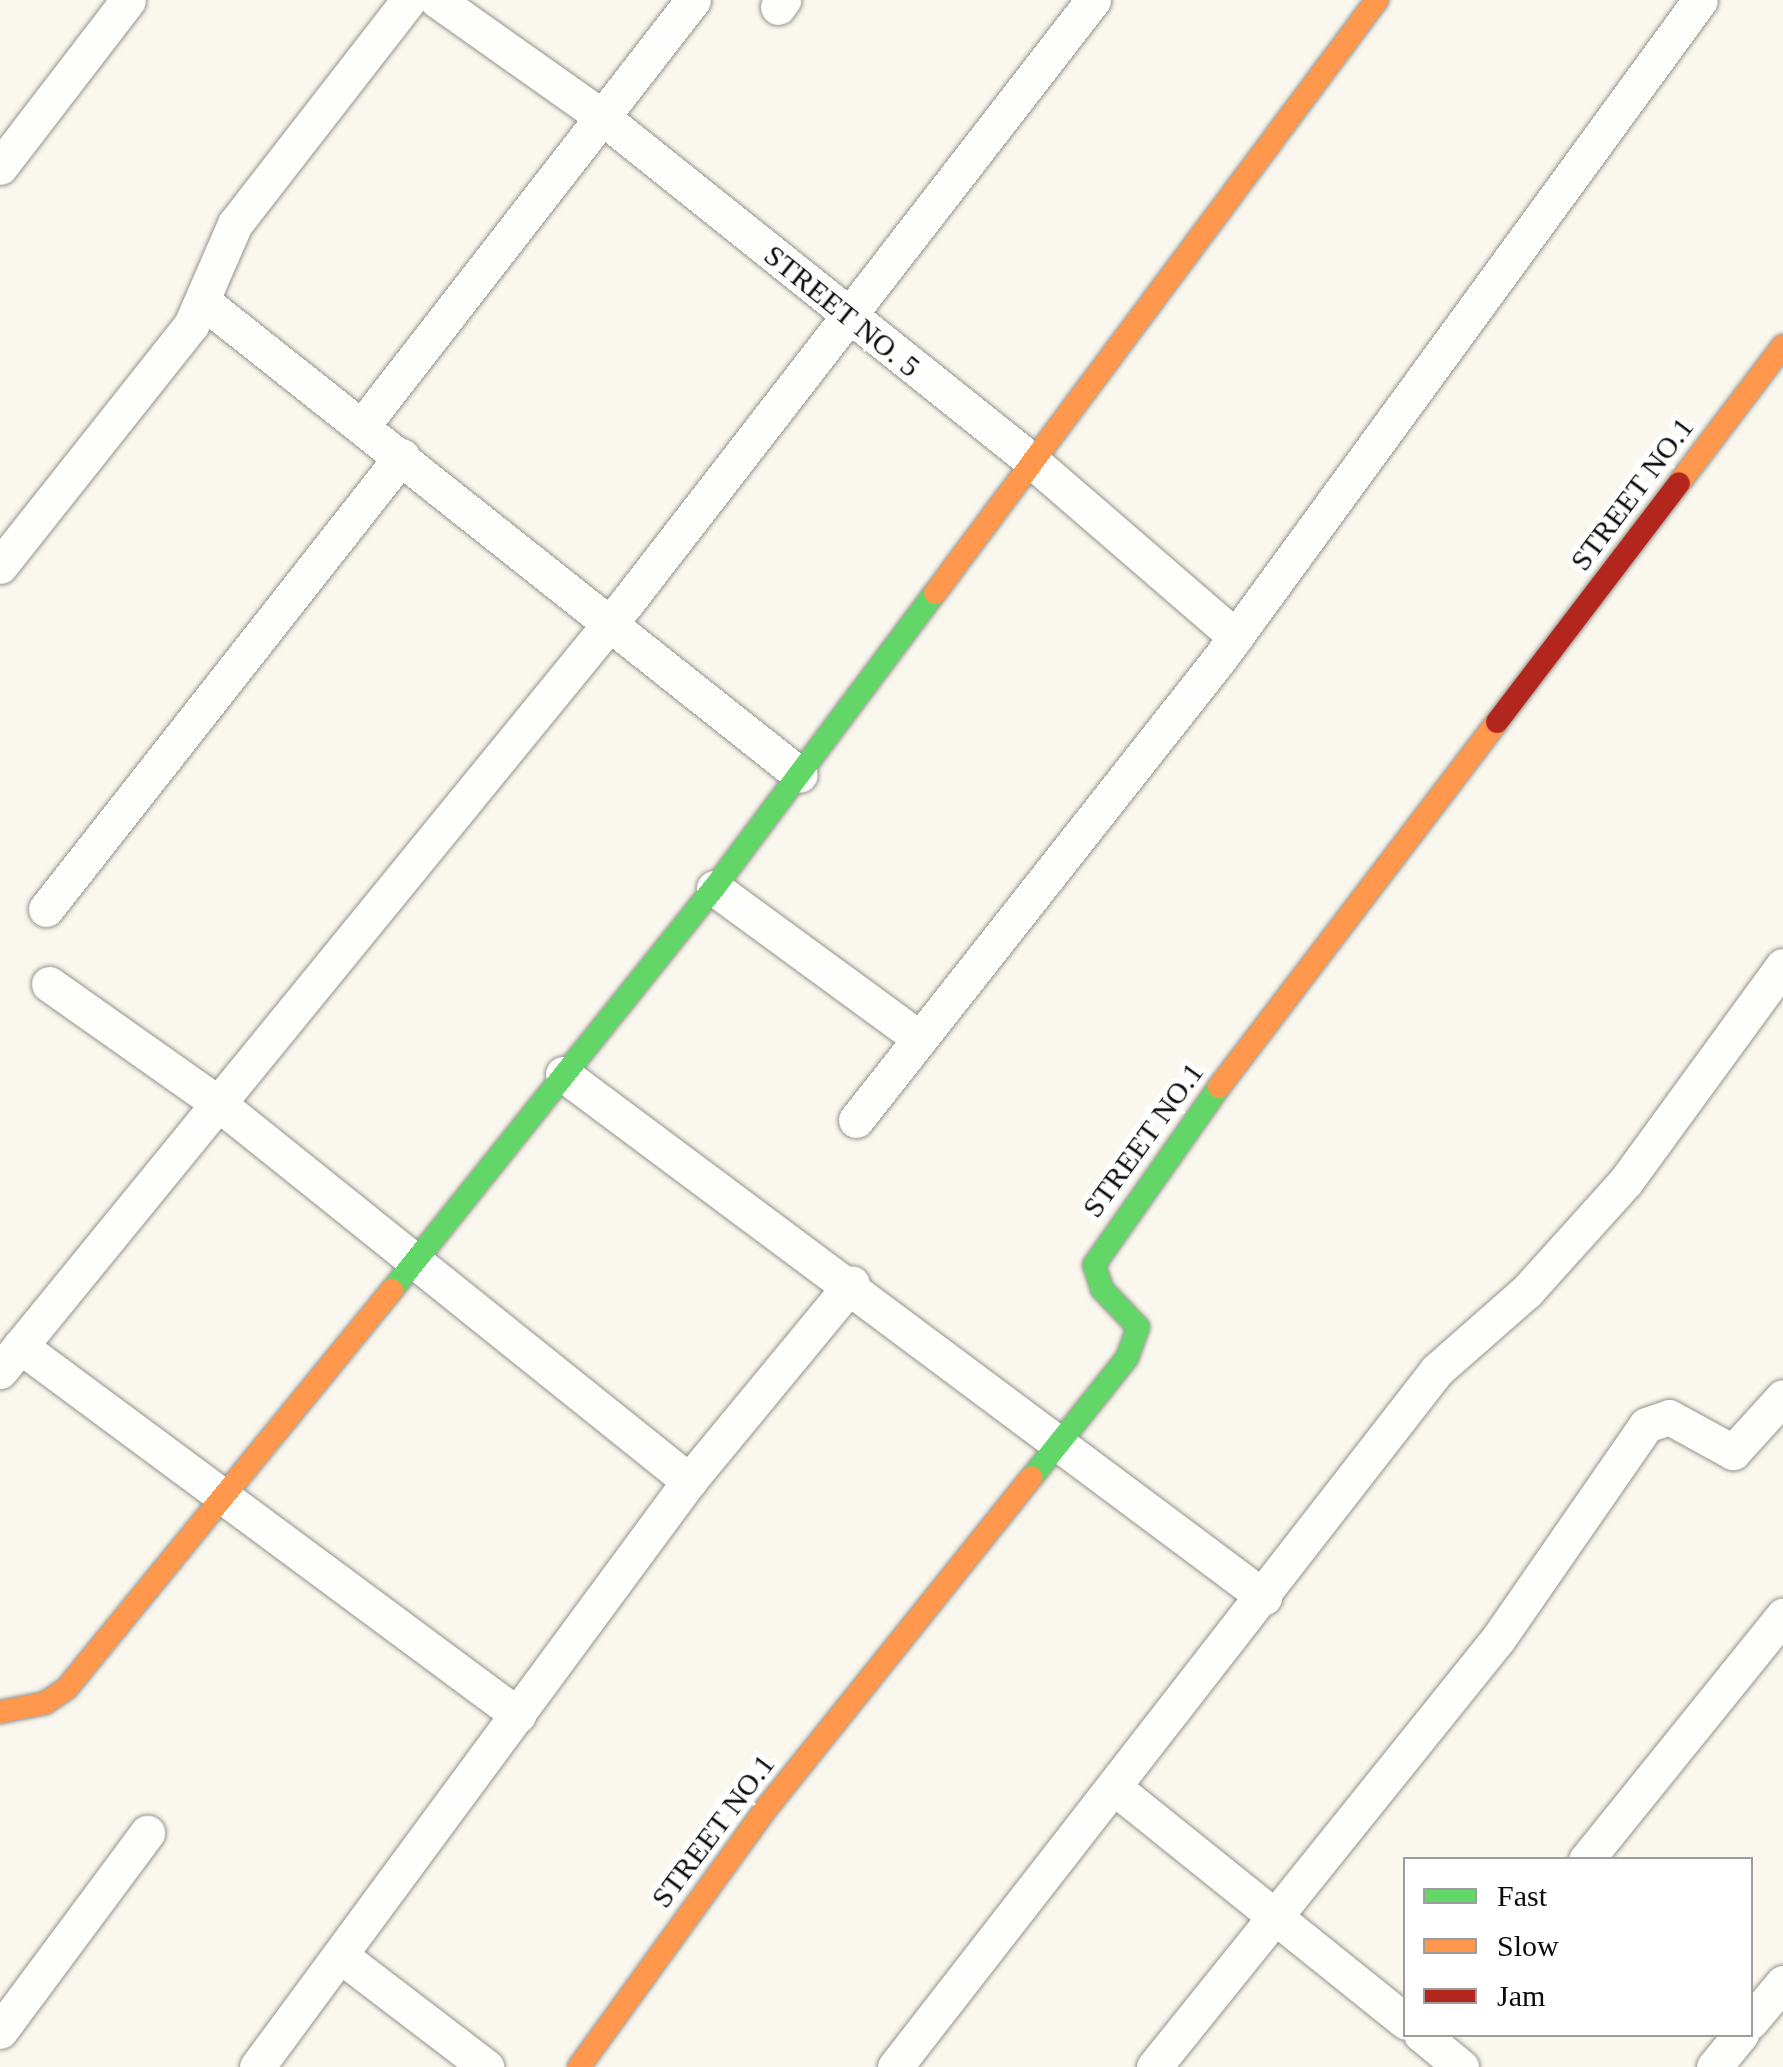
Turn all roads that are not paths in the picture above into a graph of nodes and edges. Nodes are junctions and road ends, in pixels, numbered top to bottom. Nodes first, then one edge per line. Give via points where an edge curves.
1 (128, 0) edge
2 (408, 0) edge
3 (436, 0) edge
4 (692, 0) edge
5 (1093, 0) edge
6 (1378, 0) edge
7 (1700, 0) edge
8 (602, 117) junction
9 (0, 167) edge
10 (205, 302) junction
11 (849, 318) junction
12 (1783, 346) edge
13 (363, 426) junction
14 (402, 456) junction
15 (1032, 461) junction
16 (0, 566) edge
17 (608, 616) junction
18 (1236, 636) junction
19 (800, 775) junction
20 (714, 888) junction
21 (46, 910) dead end
22 (1783, 966) edge
23 (49, 984) dead end
24 (920, 1039) junction
25 (563, 1074) junction
26 (219, 1104) junction
27 (856, 1120) dead end
28 (416, 1260) junction
29 (852, 1283) junction
30 (10, 1358) edge
31 (1783, 1397) edge
32 (1059, 1445) junction
33 (689, 1480) junction
34 (222, 1502) junction
35 (1264, 1597) junction
36 (1783, 1616) edge
37 (0, 1712) edge
38 (518, 1715) junction
39 (1114, 1788) junction
40 (148, 1833) dead end
41 (1588, 1857) edge
42 (1274, 1917) junction
43 (342, 1956) junction
44 (1783, 1983) edge
45 (1753, 2018) edge
46 (1403, 2020) edge
47 (0, 2031) edge
48 (1738, 2037) edge
49 (257, 2067) edge
50 (486, 2067) edge
51 (579, 2067) edge
52 (895, 2067) edge
53 (1154, 2067) edge
54 (1714, 2067) edge

1 - 9 street
2 - 10 street via 235,224
3 - 8 street, STREET NO. 5
4 - 8 street
5 - 11 street
6 - 15 street
7 - 18 street
8 - 11 street, STREET NO. 5
8 - 13 street
10 - 13 street
10 - 16 street
11 - 15 street, STREET NO. 5
11 - 17 street
12 - 32 street, STREET NO.1 via 1125,1210 1095,1276 1132,1317 1138,1340
13 - 14 street
14 - 17 street
14 - 21 street
15 - 18 street, STREET NO. 5
15 - 19 street
17 - 19 street
17 - 26 street
18 - 24 street
19 - 20 street
20 - 24 street
20 - 25 street
22 - 35 street via 1626,1182 1527,1291 1454,1350
23 - 26 street
24 - 27 street
25 - 28 street
25 - 29 street
26 - 28 street
26 - 30 street
28 - 33 street
28 - 34 street
29 - 32 street
29 - 33 street
30 - 34 street
31 - 42 street via 1733,1452 1668,1418 1646,1424 1498,1639
32 - 35 street
32 - 51 street, STREET NO.1 via 769,1805
33 - 38 street
34 - 37 street via 58,1696
34 - 38 street
35 - 39 street
36 - 41 street
38 - 43 street
39 - 42 street
39 - 52 street
40 - 47 street
42 - 46 street
42 - 53 street
43 - 49 street
43 - 50 street
44 - 45 street
48 - 54 street

